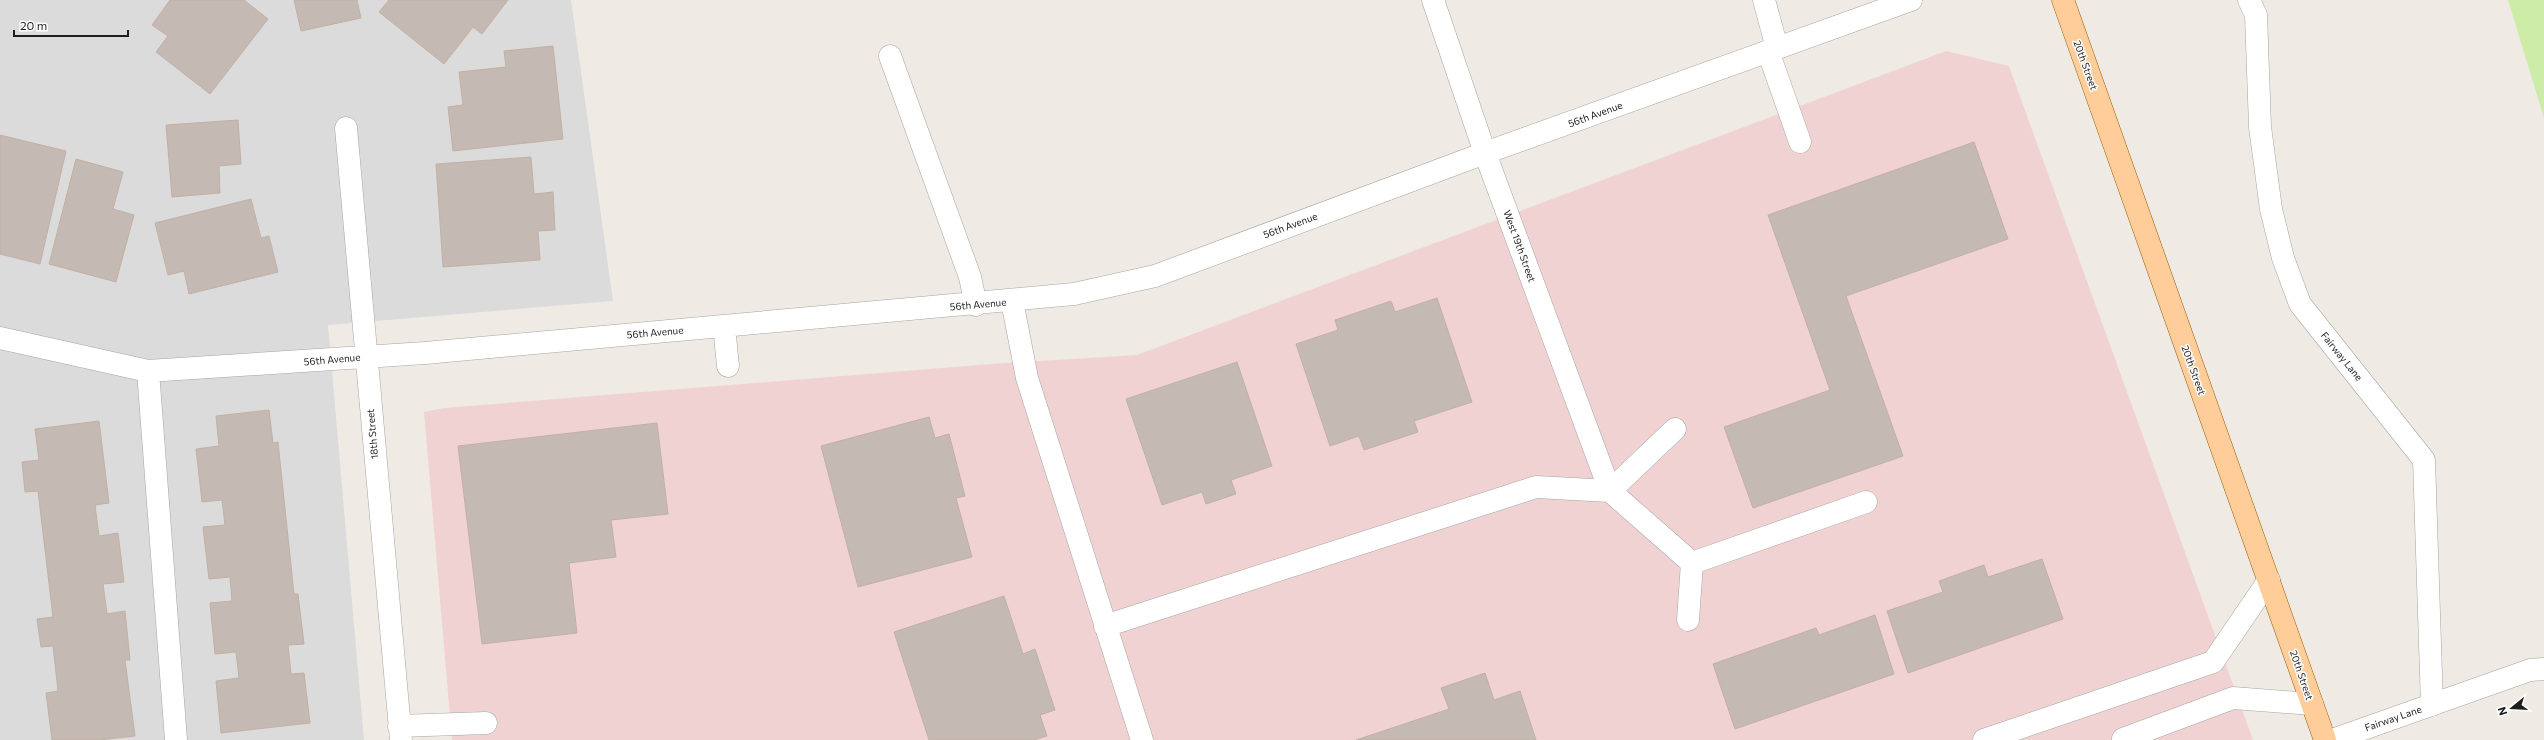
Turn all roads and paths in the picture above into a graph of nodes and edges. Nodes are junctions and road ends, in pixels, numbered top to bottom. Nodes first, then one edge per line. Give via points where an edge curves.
1 (1433, 0) edge
2 (1764, 0) edge
3 (1911, 0) edge
4 (2063, 0) edge
5 (2249, 0) edge
6 (1772, 50) junction
7 (890, 56) dead end
8 (346, 128) dead end
9 (1800, 142) dead end
10 (1485, 153) junction
11 (1012, 301) junction
12 (976, 305) junction
13 (724, 326) junction
14 (0, 338) edge
15 (365, 356) junction
16 (728, 366) dead end
17 (148, 371) junction
18 (1675, 429) dead end
19 (1610, 491) junction
20 (1866, 502) dead end
21 (1692, 563) junction
22 (2269, 580) junction
23 (1688, 620) dead end
24 (1105, 626) junction
25 (2544, 668) edge
26 (2312, 704) junction
27 (2432, 705) junction
28 (486, 723) dead end
29 (400, 733) edge
30 (2123, 739) dead end
31 (176, 740) edge
32 (1142, 740) edge
33 (1984, 740) edge
34 (2325, 740) edge
35 (2332, 740) edge

1 - 10 street, West 19th Street
2 - 6 street
3 - 6 street, 56th Avenue
4 - 22 main road, 20th Street
5 - 27 street, Fairway Lane via 2256,15 2260,127 2271,209 2283,258 2300,304 2424,460
6 - 9 street
6 - 10 street, 56th Avenue
7 - 12 street via 970,277
8 - 15 street, 18th Street
10 - 11 street, 56th Avenue via 1155,276 1074,294
10 - 19 street, West 19th Street
11 - 12 street, 56th Avenue
11 - 24 street via 1027,378
12 - 13 street, 56th Avenue
13 - 15 street, 56th Avenue
13 - 16 street
14 - 17 street, 56th Avenue
15 - 17 street, 56th Avenue via 310,362
15 - 29 street, 18th Street
17 - 31 street
18 - 19 street
19 - 21 street
19 - 24 street via 1536,487
20 - 21 street
21 - 23 street
22 - 26 main road, 20th Street
22 - 33 street via 2213,662
24 - 32 street
25 - 27 street, Fairway Lane via 2530,670
26 - 30 street via 2233,698
26 - 34 main road, 20th Street
27 - 35 street, Fairway Lane
28 - 29 street

